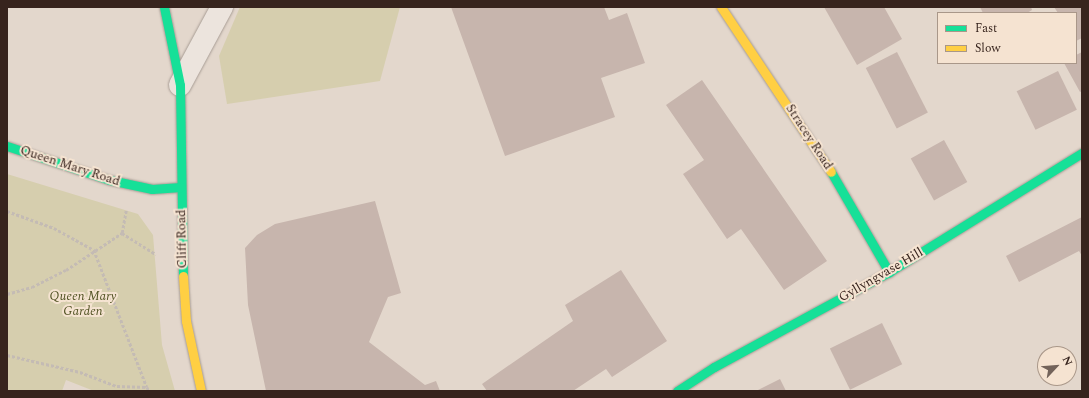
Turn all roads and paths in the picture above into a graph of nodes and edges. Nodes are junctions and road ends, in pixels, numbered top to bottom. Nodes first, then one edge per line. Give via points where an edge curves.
1 (164, 7) edge
2 (222, 7) edge
3 (721, 7) edge
4 (180, 85) junction
5 (7, 146) edge
6 (1082, 153) edge
7 (130, 184) junction
8 (181, 187) junction
9 (7, 211) edge
10 (122, 233) junction
11 (94, 250) junction
12 (182, 269) junction
13 (889, 272) junction
14 (7, 294) edge
15 (7, 354) edge
16 (147, 387) junction
17 (149, 391) edge
18 (201, 391) edge
19 (677, 391) edge

1 - 4 street, Cliff Road
2 - 4 street
3 - 13 street, Stracey Road via 817,147
4 - 8 street, Cliff Road
5 - 7 street, Queen Mary Road via 110,180
6 - 13 street, Gyllyngvase Hill
7 - 8 street, Queen Mary Road via 152,189
7 - 10 path
8 - 12 street, Cliff Road
9 - 11 path via 54,228
10 - 11 path
10 - 12 path
11 - 14 path via 66,270 32,287
11 - 16 path
12 - 18 street, Cliff Road via 186,321
13 - 19 street, Gyllyngvase Hill via 714,367
15 - 16 path via 80,372 117,386
16 - 17 path

